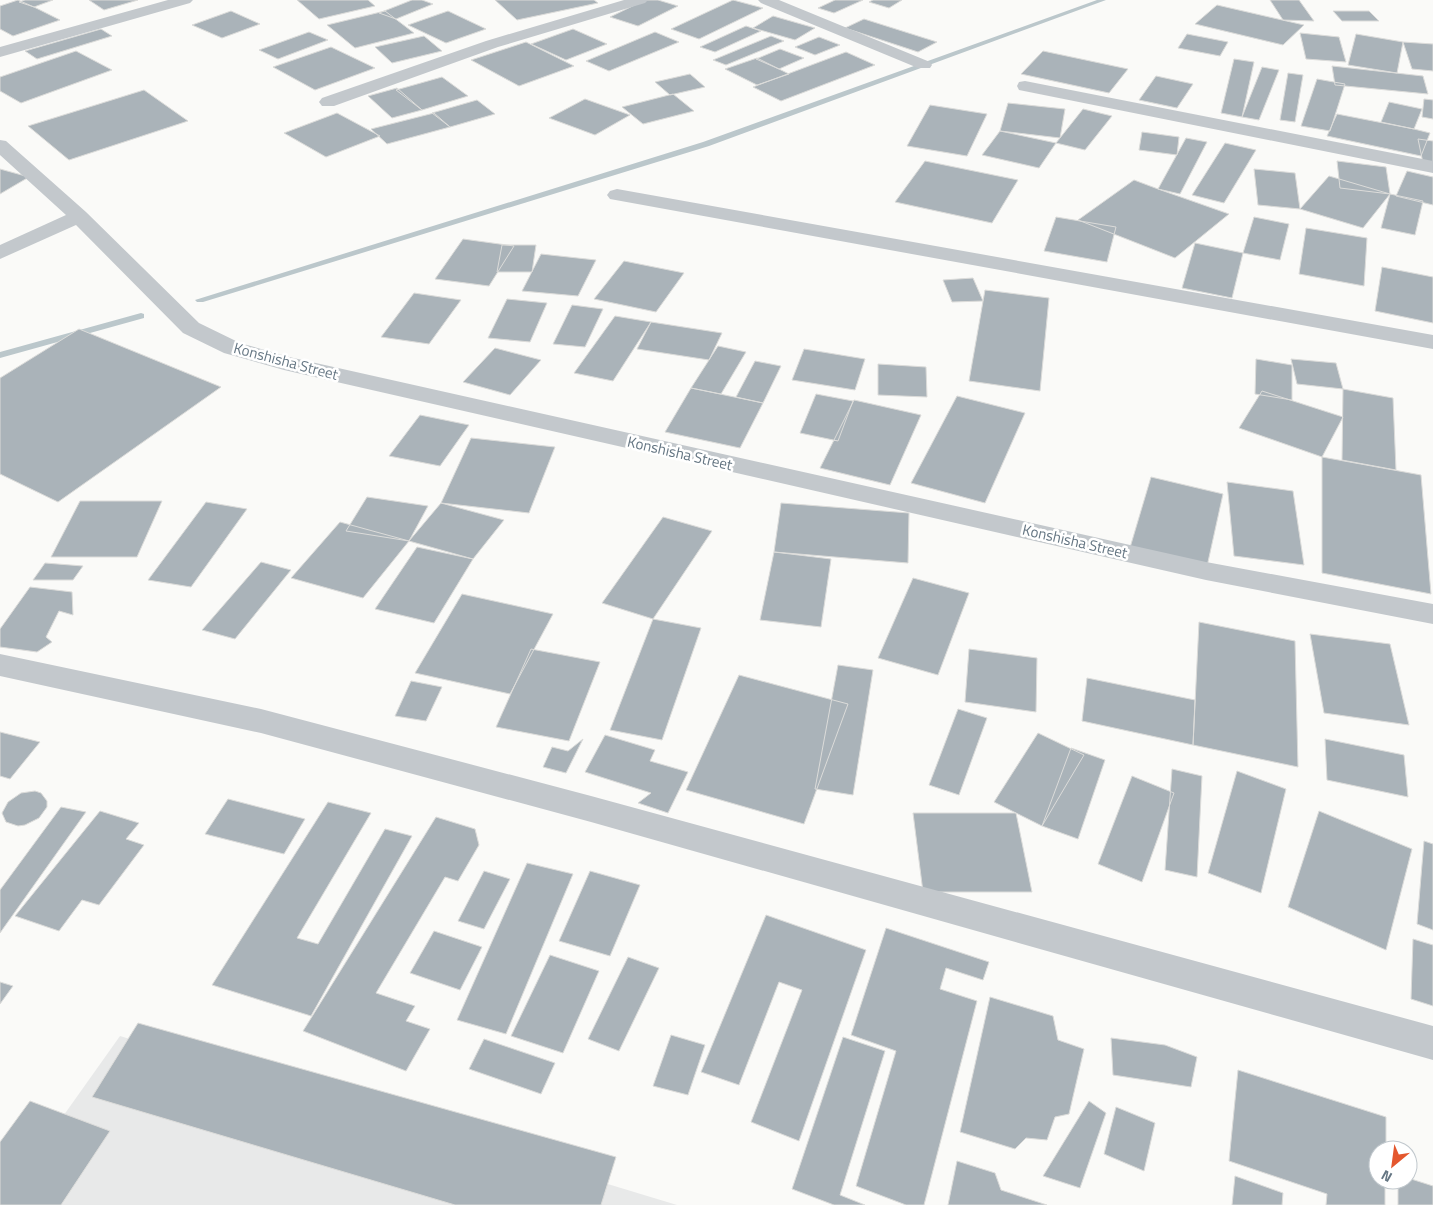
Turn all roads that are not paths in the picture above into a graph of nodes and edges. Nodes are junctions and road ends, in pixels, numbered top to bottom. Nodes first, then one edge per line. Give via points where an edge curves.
1 (185, 0) edge
2 (640, 0) edge
3 (766, 0) edge
4 (0, 52) edge
5 (924, 64) dead end
6 (1025, 86) dead end
7 (328, 102) dead end
8 (0, 145) edge
9 (1433, 166) edge
10 (617, 195) dead end
11 (79, 216) junction
12 (0, 253) edge
13 (1433, 342) edge
14 (1433, 614) edge
15 (0, 665) edge
16 (1433, 1043) edge

1 - 4 street
2 - 7 street via 492,44
3 - 5 street
6 - 9 street
8 - 11 street, Konshisha Street
10 - 13 street
11 - 12 street
11 - 14 street, Konshisha Street via 191,328 232,348 266,358 1206,571
15 - 16 street via 270,724 591,809

